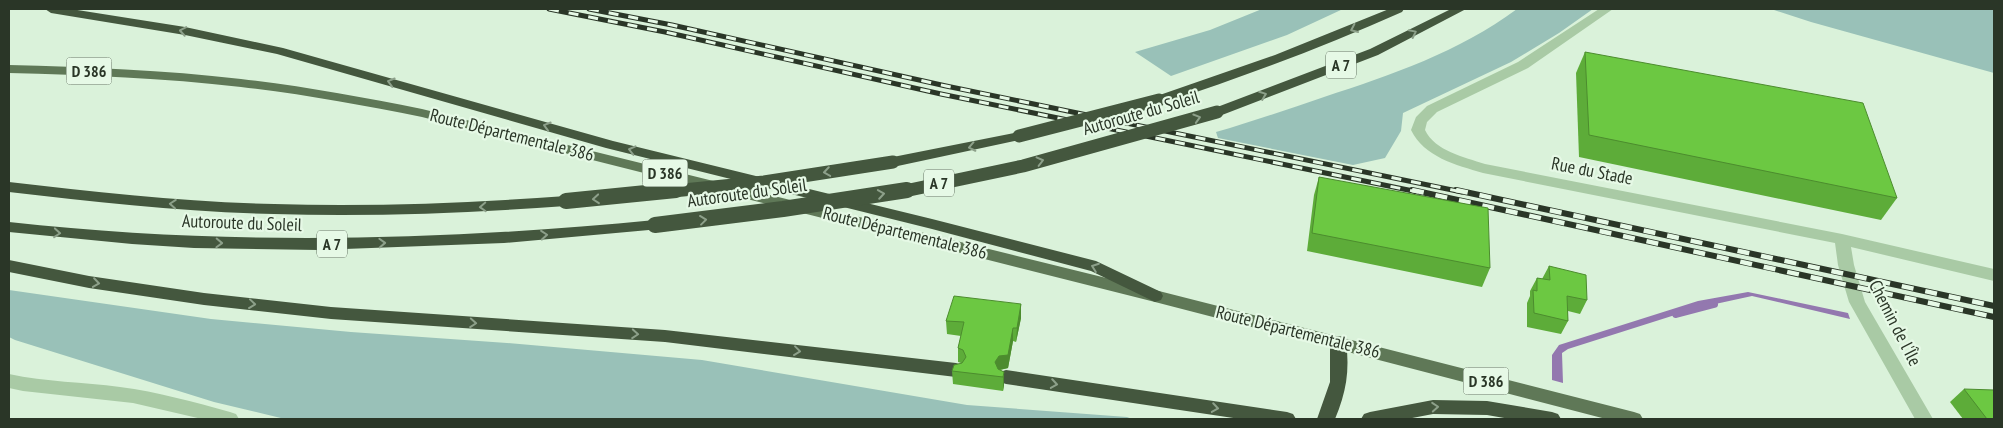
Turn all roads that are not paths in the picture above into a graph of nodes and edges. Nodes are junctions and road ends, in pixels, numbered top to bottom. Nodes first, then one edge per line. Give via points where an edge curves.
1 (51, 9) edge
2 (1398, 9) edge
3 (1460, 9) edge
4 (1607, 9) edge
5 (9, 69) edge
6 (9, 187) edge
7 (9, 227) edge
8 (1842, 240) junction
9 (9, 266) edge
10 (1994, 275) edge
11 (1155, 296) junction
12 (1338, 342) junction
13 (956, 370) edge
14 (1006, 377) edge
15 (9, 380) edge
16 (230, 419) edge
17 (1287, 419) edge
18 (1326, 419) edge
19 (1370, 419) edge
20 (1552, 419) edge
21 (1634, 419) edge
22 (1924, 419) edge

11 -> 1 highway via 1096,267 610,145 279,51 185,31
2 -> 6 highway, Autoroute du Soleil / A 7, bridge via 1260,66 1158,100 1019,136 893,162 764,182 482,207 309,210 123,200
7 -> 3 highway, Autoroute du Soleil / A 7, bridge via 122,238 287,245 505,238 739,216 994,173 1126,139 1217,112 1374,52
4 - 8 street, Rue du Stade via 1523,65 1432,109 1421,117 1420,138 1436,151 1483,168
5 - 11 main road, Route Départementale 386 / D 386 via 170,76 300,90 422,113
8 - 10 street, Rue du Stade
8 - 22 street, Chemin de l'Île via 1857,302
9 -> 13 highway via 204,299 331,313 665,336
11 - 12 main road, Route Départementale 386 / D 386
12 - 18 highway via 1341,378
12 - 21 main road, Route Départementale 386 / D 386
14 -> 17 highway
15 - 16 street via 52,389 119,394
19 -> 20 highway via 1433,407 1487,408

